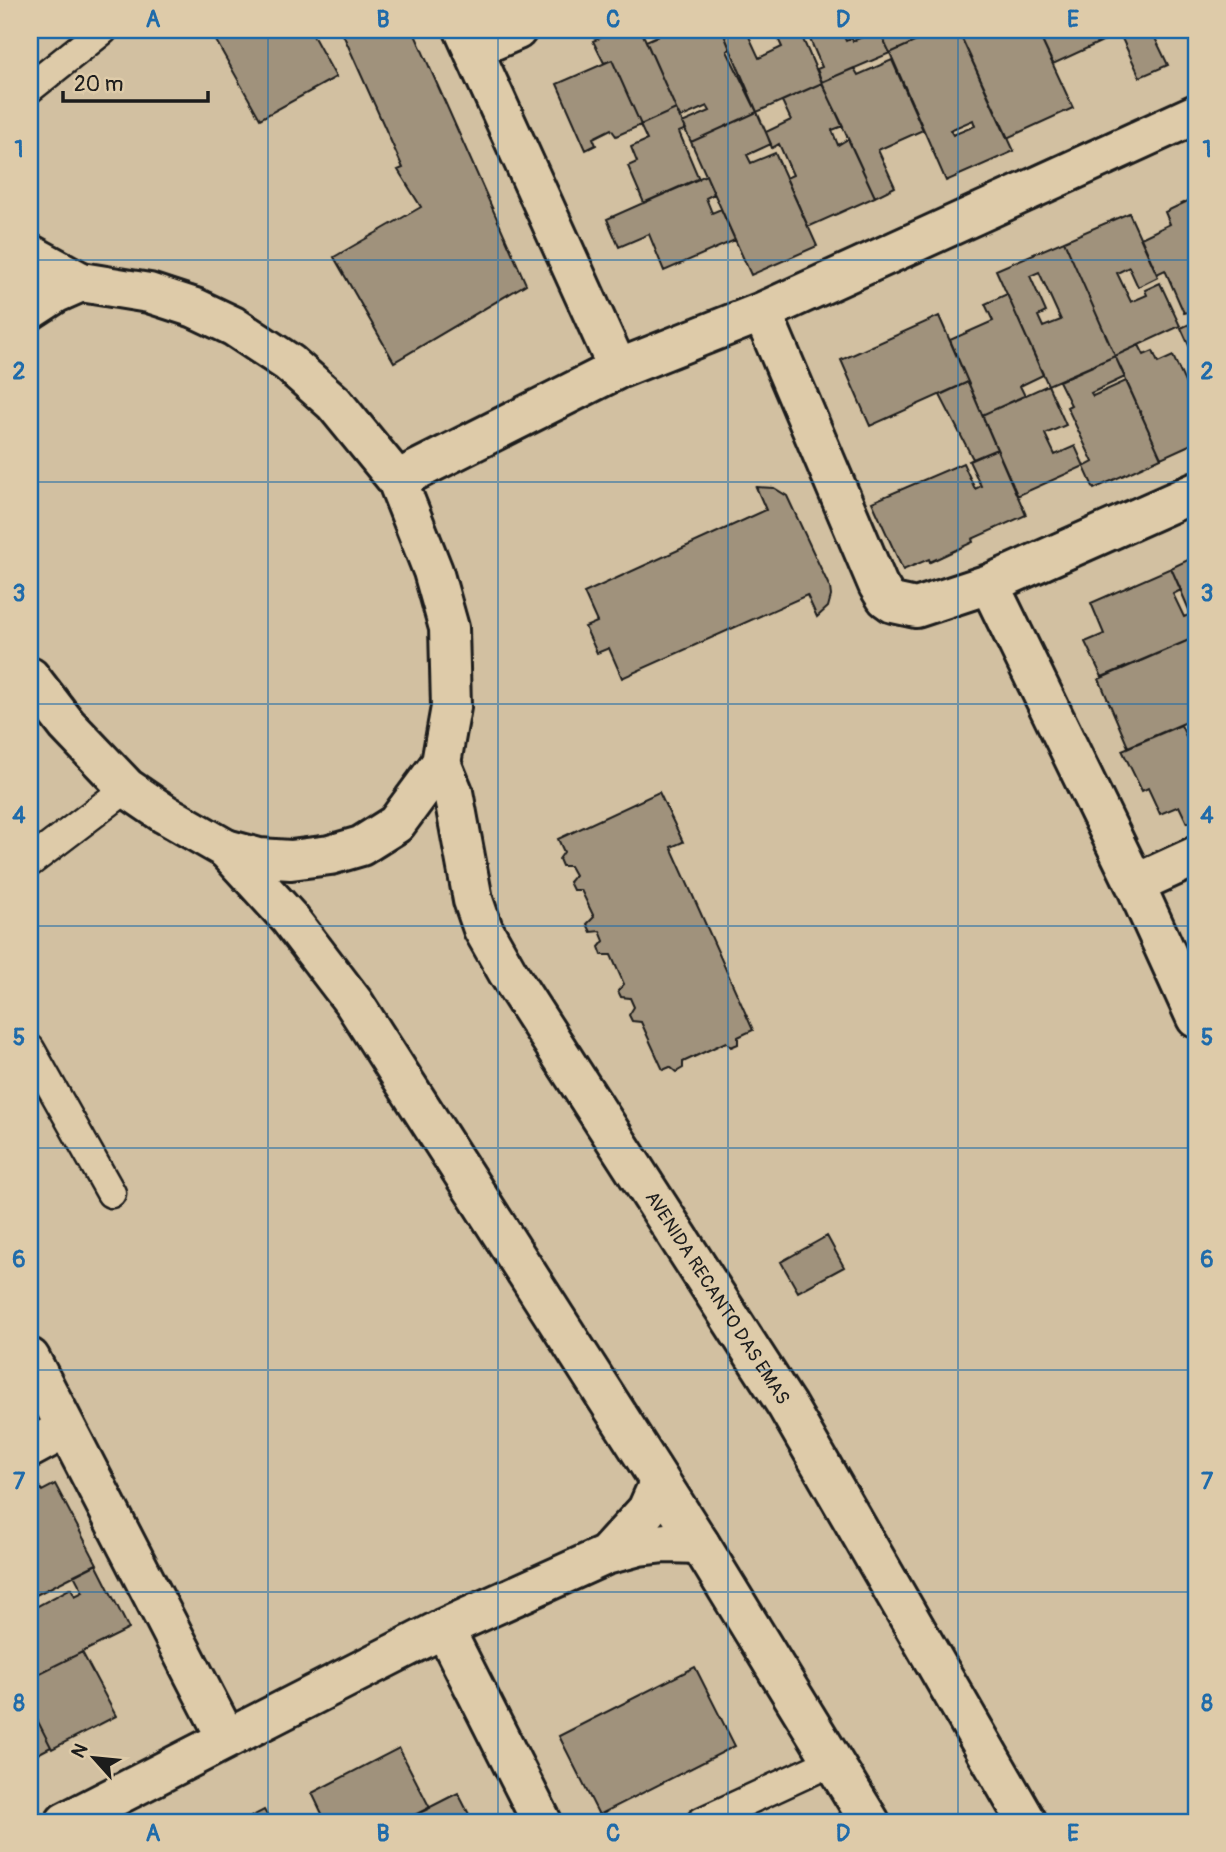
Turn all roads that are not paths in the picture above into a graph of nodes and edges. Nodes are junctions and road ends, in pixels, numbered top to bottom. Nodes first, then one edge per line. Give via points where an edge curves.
1 (103, 30) edge
2 (517, 30) edge
3 (468, 39) edge
4 (30, 88) edge
5 (1196, 114) edge
6 (30, 254) edge
7 (81, 282) junction
8 (30, 310) edge
9 (762, 312) junction
10 (618, 369) junction
11 (397, 480) junction
12 (1196, 492) edge
13 (989, 583) junction
14 (30, 677) edge
15 (441, 763) junction
16 (127, 788) junction
17 (226, 849) junction
18 (1196, 856) edge
19 (30, 862) edge
20 (1135, 884) junction
21 (1196, 1018) edge
22 (30, 1049) edge
23 (111, 1193) dead end
24 (30, 1358) edge
25 (65, 1429) junction
26 (30, 1448) edge
27 (659, 1483) junction
28 (700, 1544) junction
29 (606, 1555) junction
30 (444, 1628) junction
31 (227, 1738) junction
32 (833, 1761) junction
33 (65, 1822) edge
34 (542, 1822) edge
35 (701, 1822) edge
36 (870, 1822) edge
37 (1027, 1822) edge

1 - 4 lane
2 - 3 street
3 - 10 street
5 - 9 street
6 - 7 street
7 - 8 street
7 - 11 street via 149,293 233,326 289,363 334,403
9 - 10 street
9 - 13 street via 886,598 916,608
10 - 11 street
11 - 15 street via 433,571 449,628 451,707
12 - 13 street
13 - 20 street
14 - 16 street via 67,725
15 - 17 street via 396,824 361,846 291,860
15 - 37 street, AVENIDA RECANTO DAS EMAS via 453,792 473,900 489,940 787,1406
16 - 17 street
16 - 19 lane
17 - 27 street via 303,934 354,1003
18 - 20 street
20 - 21 street
22 - 23 lane
24 - 25 street
25 - 26 street
25 - 31 street
27 - 28 street
27 - 29 street via 647,1510
28 - 29 street via 639,1546
28 - 32 street
29 - 30 street
30 - 31 street
30 - 34 street
31 - 33 street
32 - 35 lane
32 - 36 street

